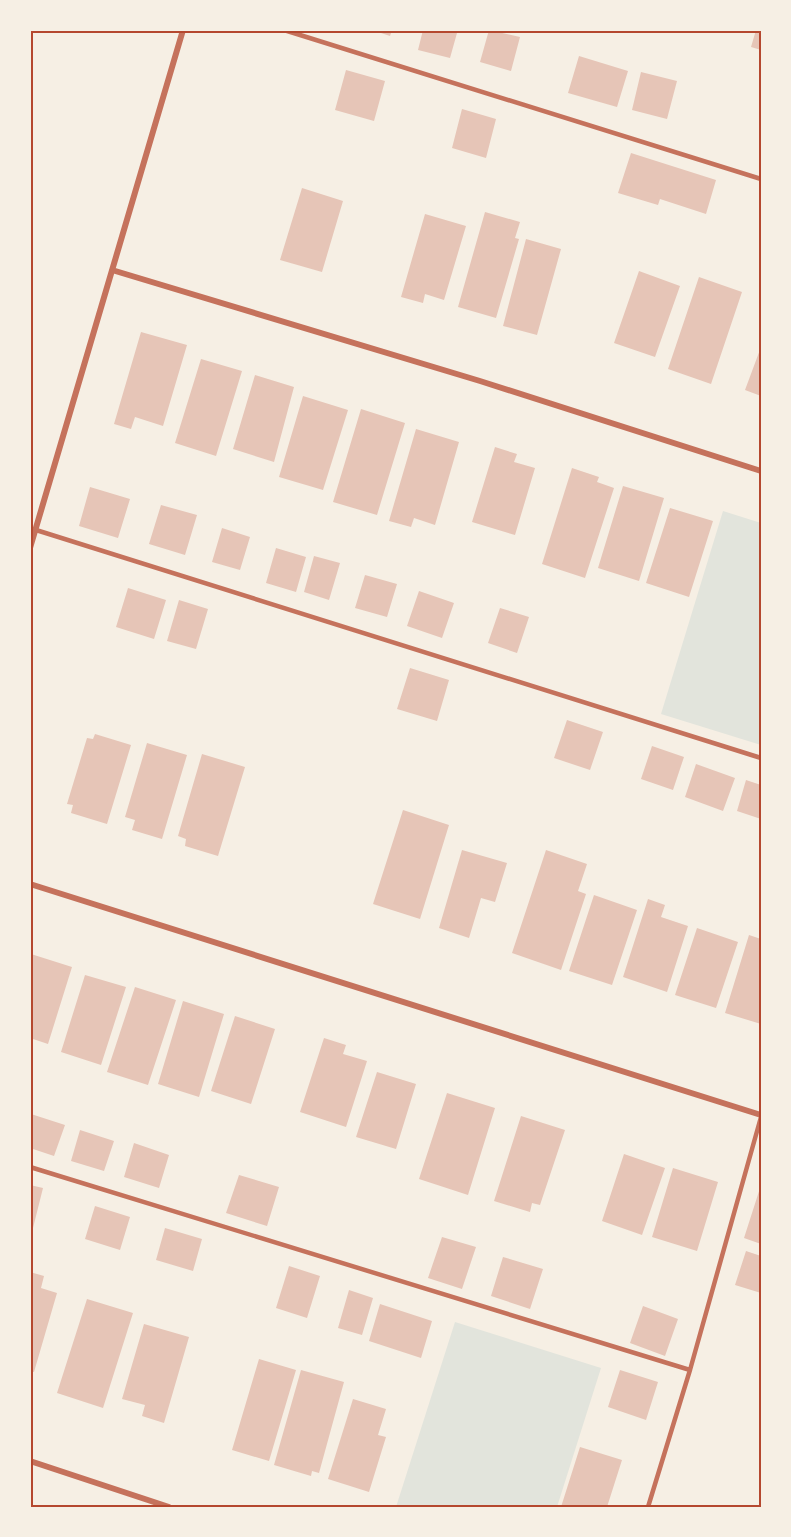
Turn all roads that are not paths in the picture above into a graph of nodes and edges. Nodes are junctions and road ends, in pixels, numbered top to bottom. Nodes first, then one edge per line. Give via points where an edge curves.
1 (183, 30) edge
2 (284, 30) edge
3 (761, 179) edge
4 (112, 270) junction
5 (761, 471) edge
6 (36, 530) junction
7 (30, 548) edge
8 (761, 758) edge
9 (30, 884) edge
10 (761, 1116) edge
11 (30, 1167) edge
12 (690, 1370) junction
13 (30, 1461) edge
14 (157, 1505) edge
15 (169, 1507) edge
16 (648, 1507) edge

1 - 4 street
2 - 3 lane
4 - 5 street
4 - 6 street
6 - 7 street
6 - 8 lane
9 - 10 street
10 - 12 lane
11 - 12 lane
12 - 16 lane
13 - 14 street
14 - 15 street

